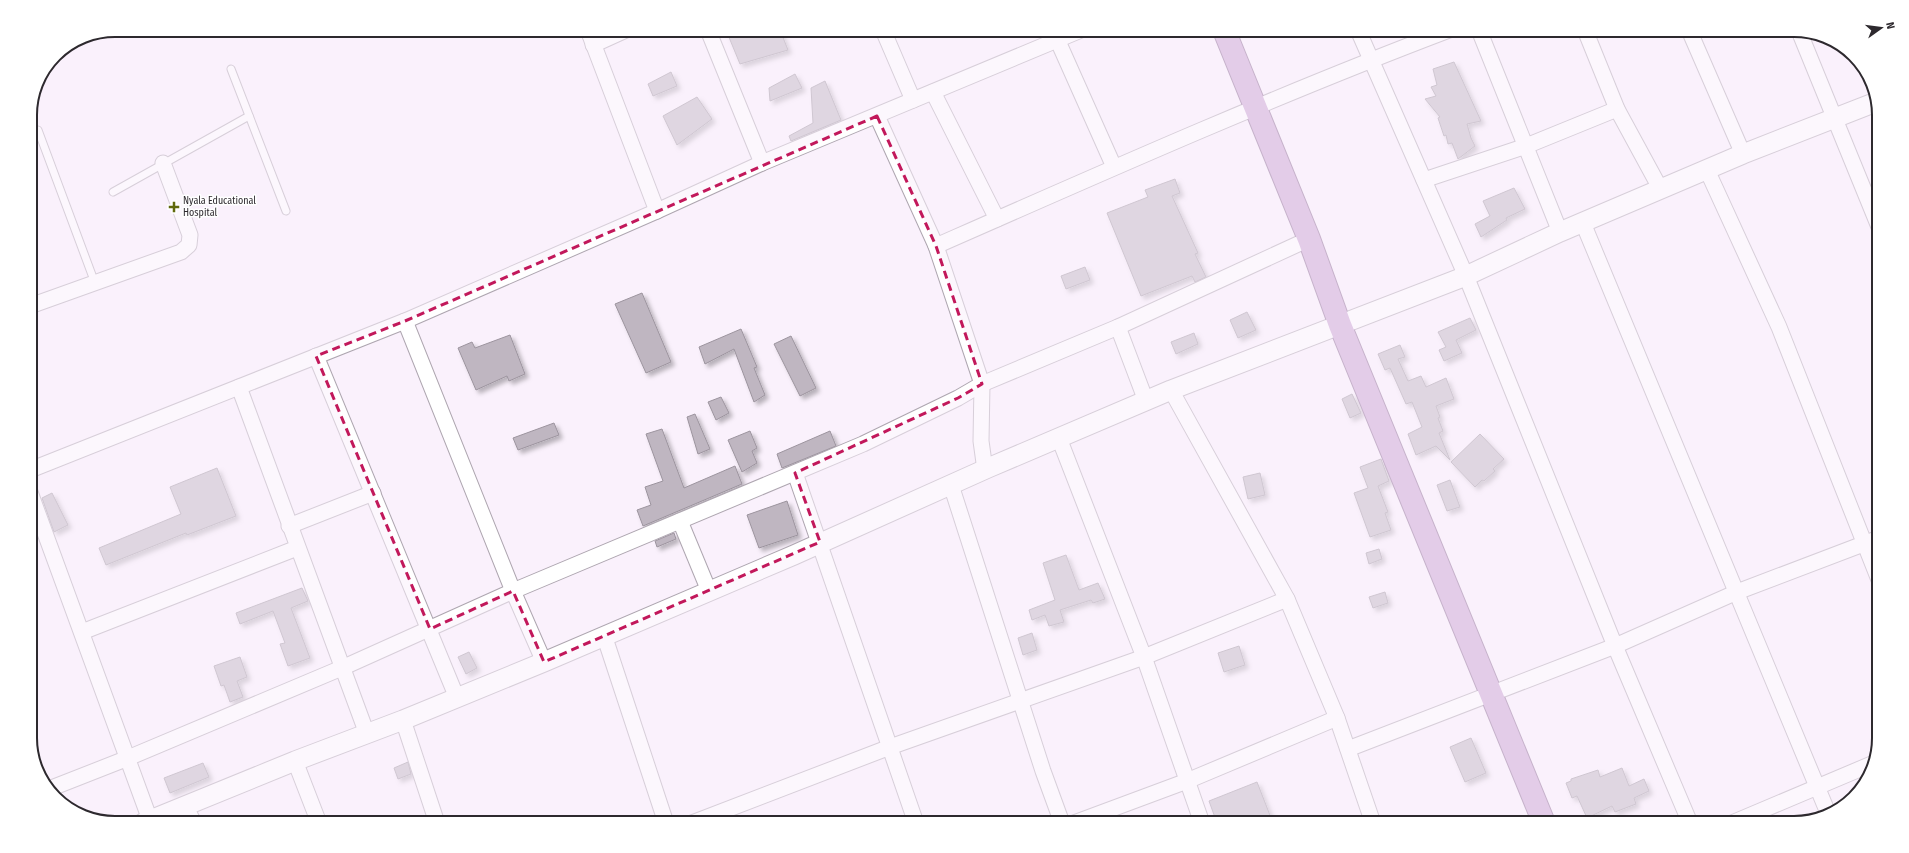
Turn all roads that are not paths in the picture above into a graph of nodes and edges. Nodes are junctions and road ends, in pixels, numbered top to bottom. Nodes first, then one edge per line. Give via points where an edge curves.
1 (590, 37) edge
2 (611, 37) edge
3 (711, 37) edge
4 (886, 37) edge
5 (1051, 37) edge
6 (1056, 37) edge
7 (1227, 37) edge
8 (1361, 37) edge
9 (1431, 37) edge
10 (1482, 37) edge
11 (1588, 37) edge
12 (1692, 37) edge
13 (1802, 38) edge
14 (593, 45) junction
15 (1370, 60) junction
16 (231, 69) dead end
17 (933, 92) junction
18 (913, 100) junction
19 (1871, 104) edge
20 (1255, 106) junction
21 (1617, 110) junction
22 (249, 116) junction
23 (877, 116) junction
24 (1835, 118) junction
25 (38, 130) dead end
26 (1526, 146) junction
27 (1743, 154) junction
28 (163, 163) junction
29 (762, 163) junction
30 (1114, 167) junction
31 (1707, 170) junction
32 (1424, 180) junction
33 (1661, 190) junction
34 (113, 192) dead end
35 (1872, 210) edge
36 (286, 211) dead end
37 (657, 211) junction
38 (997, 219) junction
39 (1583, 223) junction
40 (1560, 232) junction
41 (1309, 238) junction
42 (936, 246) junction
43 (1466, 276) junction
44 (95, 283) junction
45 (37, 304) edge
46 (405, 321) junction
47 (1340, 325) junction
48 (1118, 327) junction
49 (316, 356) junction
50 (982, 384) junction
51 (239, 387) junction
52 (1171, 390) junction
53 (1146, 401) junction
54 (1059, 438) junction
55 (37, 467) edge
56 (985, 470) junction
57 (795, 473) junction
58 (951, 484) junction
59 (373, 493) junction
60 (37, 511) edge
61 (680, 522) junction
62 (289, 526) junction
63 (1872, 541) edge
64 (820, 542) junction
65 (1864, 544) junction
66 (297, 548) junction
67 (1872, 563) edge
68 (513, 591) junction
69 (709, 591) junction
70 (1737, 592) junction
71 (1288, 599) junction
72 (430, 629) junction
73 (82, 632) junction
74 (604, 635) junction
75 (1615, 646) junction
76 (1144, 657) junction
77 (544, 662) junction
78 (344, 667) junction
79 (1492, 693) junction
80 (457, 698) junction
81 (1020, 700) junction
82 (1337, 718) junction
83 (403, 720) junction
84 (367, 734) junction
85 (890, 747) junction
86 (1348, 749) junction
87 (128, 758) junction
88 (295, 761) junction
89 (1867, 766) edge
90 (1187, 781) junction
91 (54, 787) edge
92 (1817, 788) junction
93 (185, 805) junction
94 (1826, 809) edge
95 (145, 816) edge
96 (160, 816) edge
97 (190, 816) edge
98 (316, 816) edge
99 (435, 816) edge
100 (664, 816) edge
101 (710, 816) edge
102 (914, 816) edge
103 (1059, 816) edge
104 (1093, 816) edge
105 (1200, 816) edge
106 (1370, 816) edge
107 (1541, 816) edge
108 (1687, 816) edge
109 (1749, 816) edge

1 - 14 street
2 - 14 street
3 - 29 street
4 - 18 street
5 - 17 street
6 - 30 street
7 - 20 highway
8 - 15 street
9 - 15 street
10 - 26 street
11 - 21 street
12 - 27 street
13 - 24 street
14 - 37 street
15 - 20 street
15 - 32 street
16 - 22 lane
17 - 18 street
17 - 38 street
18 - 23 street
19 - 24 street
20 - 30 street
20 - 41 highway
21 - 26 street
21 - 33 street
22 - 28 lane
22 - 36 lane
23 - 29 street
23 - 42 street
24 - 27 street
24 - 35 street
25 - 44 lane
26 - 32 street
26 - 40 street
27 - 31 street
28 - 34 lane
28 - 44 street via 190,235 189,245 181,252
29 - 37 street
30 - 38 street
31 - 33 street
31 - 65 street via 1779,327
32 - 43 street
33 - 39 street
37 - 46 street
38 - 42 street
39 - 40 street
39 - 70 street
40 - 43 street
41 - 47 highway
41 - 48 street
42 - 50 street
43 - 47 street
43 - 75 street
44 - 45 street
46 - 49 street
46 - 68 street
47 - 52 street
47 - 79 highway
48 - 50 street
48 - 53 street
49 - 51 street
49 - 59 street
50 - 56 street via 981,441
50 - 57 street via 958,398
51 - 55 street
51 - 62 street
52 - 53 street
52 - 71 street
53 - 54 street
54 - 56 street
54 - 76 street
56 - 58 street
57 - 61 street
57 - 64 street
58 - 64 street
58 - 81 street
59 - 62 street
59 - 72 street
60 - 73 street
61 - 68 street
61 - 69 street
62 - 66 street
63 - 65 street
64 - 69 street
64 - 85 street
65 - 67 street
65 - 70 street
66 - 73 street
66 - 78 street
68 - 72 street
68 - 77 street
69 - 74 street
70 - 75 street
70 - 92 street
71 - 76 street
71 - 82 street
72 - 78 street
72 - 80 street
73 - 87 street
74 - 77 street
74 - 100 street
75 - 79 street
75 - 108 street
76 - 81 street
76 - 90 street
77 - 80 street
78 - 84 street
78 - 87 street
79 - 86 street
79 - 107 highway
80 - 83 street
81 - 85 street
81 - 103 street
82 - 86 street
82 - 90 street
83 - 84 street
83 - 99 street
84 - 88 street
85 - 101 street
85 - 102 street
86 - 106 street
87 - 91 street
87 - 95 street
88 - 93 street
88 - 98 street
89 - 92 street
90 - 104 street
90 - 105 street
92 - 94 street
92 - 109 street
93 - 96 street
93 - 97 street

